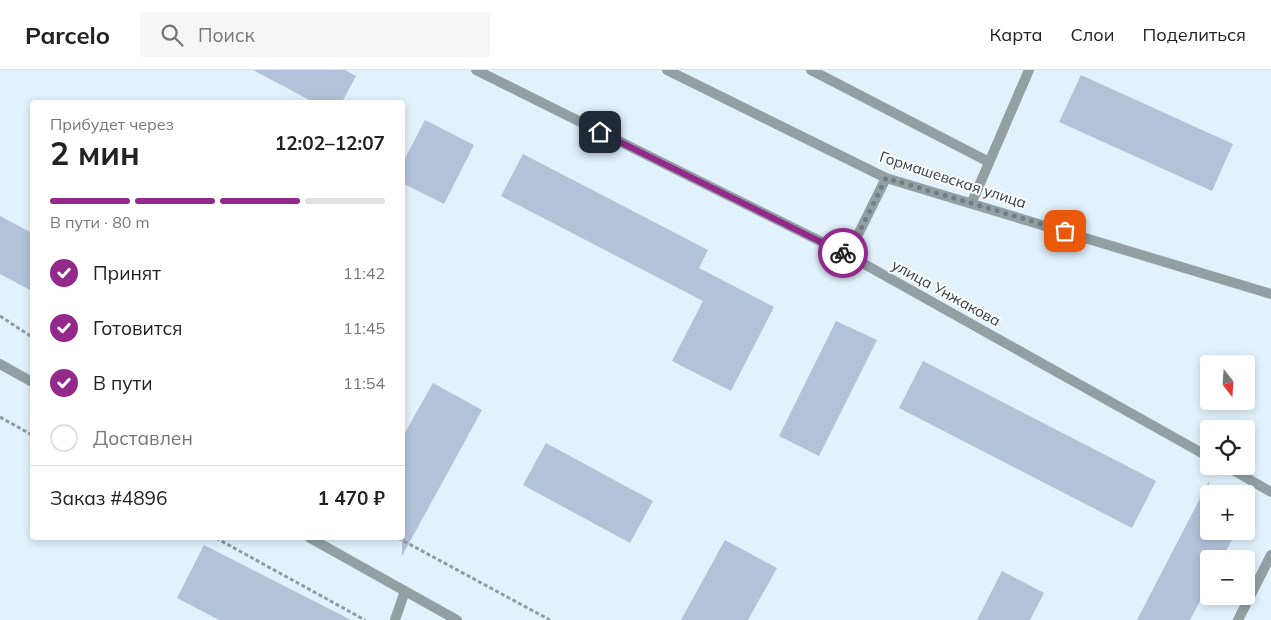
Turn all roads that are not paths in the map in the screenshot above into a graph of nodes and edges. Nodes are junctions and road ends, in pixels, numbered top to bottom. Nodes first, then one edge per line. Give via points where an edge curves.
1 (476, 70) edge
2 (668, 70) edge
3 (811, 70) edge
4 (1029, 70) edge
5 (989, 162) junction
6 (886, 178) junction
7 (972, 202) junction
8 (848, 255) junction
9 (1271, 294) edge
10 (0, 364) edge
11 (30, 381) edge
12 (1200, 452) edge
13 (1242, 475) edge
14 (1271, 492) edge
15 (314, 540) edge
16 (1271, 555) edge
17 (405, 591) junction
18 (395, 620) edge
19 (457, 620) edge
20 (1238, 620) edge

1 - 8 street, улица Унжакова
2 - 6 street, Гормашевская улица
3 - 5 street
4 - 5 street
5 - 7 street
6 - 7 street, Гормашевская улица
6 - 8 street
7 - 9 street, Гормашевская улица
8 - 12 street, улица Унжакова
10 - 11 street
13 - 14 street
15 - 17 street
16 - 20 street
17 - 18 street
17 - 19 street

